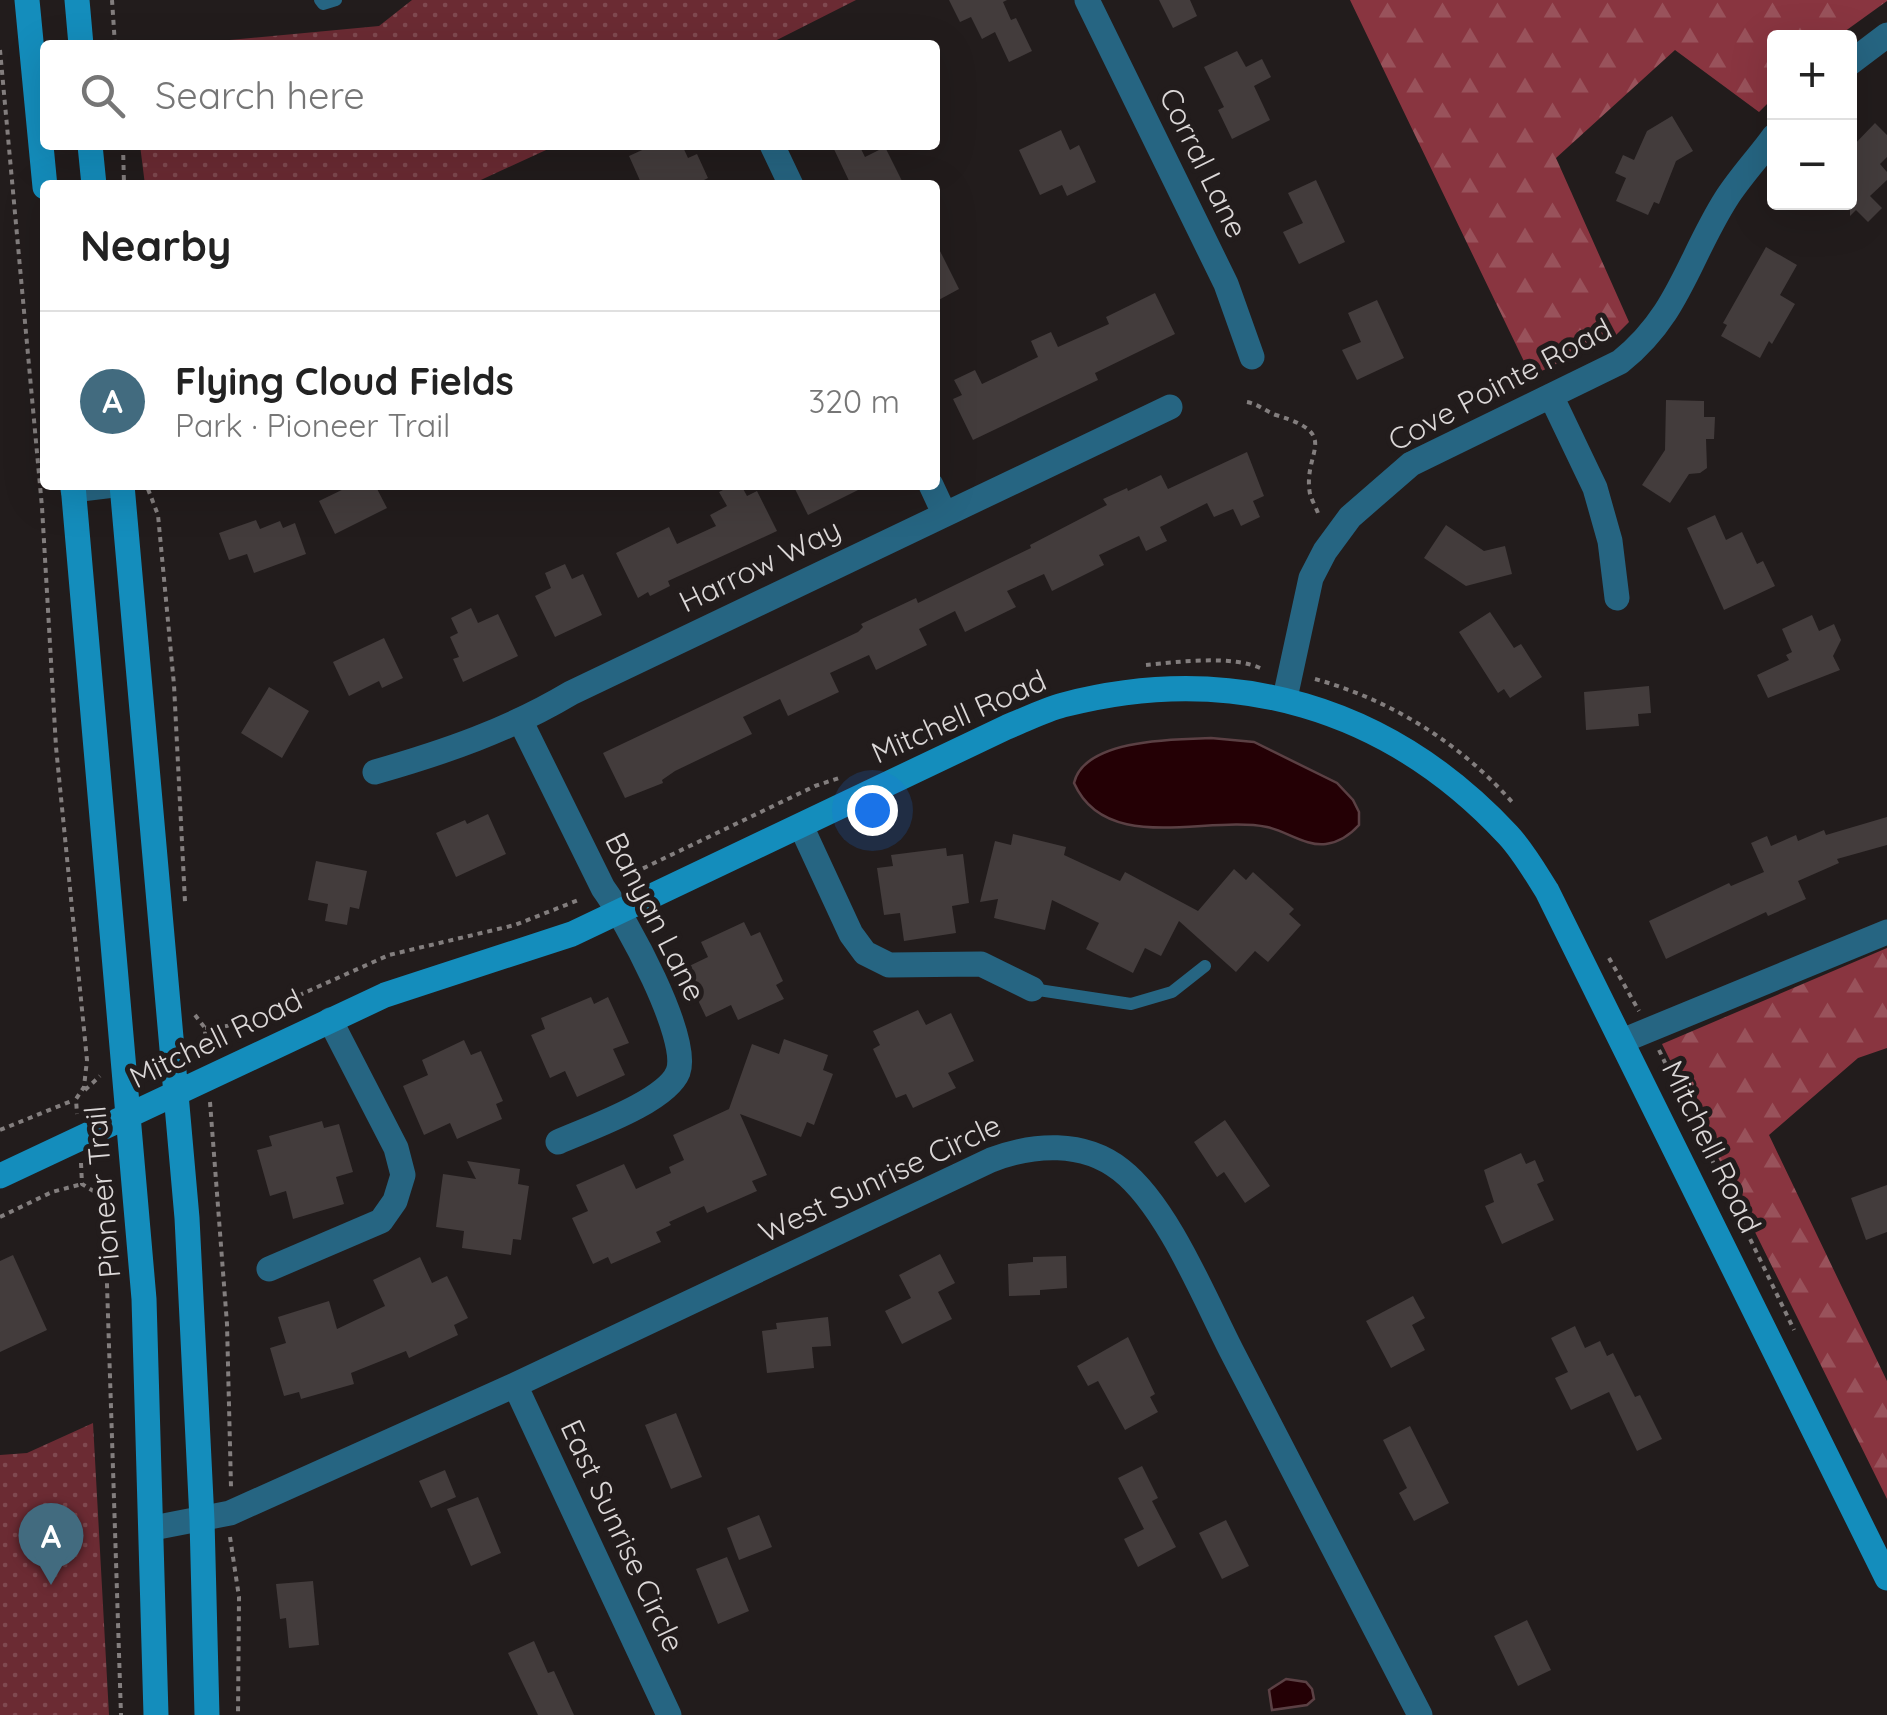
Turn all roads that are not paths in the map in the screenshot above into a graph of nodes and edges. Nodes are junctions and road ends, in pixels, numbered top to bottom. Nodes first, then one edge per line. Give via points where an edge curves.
1 (27, 0) edge
2 (77, 0) edge
3 (320, 0) edge
4 (336, 0) edge
5 (1087, 0) edge
6 (1887, 36) edge
7 (81, 40) edge
8 (1857, 59) edge
9 (40, 135) edge
10 (1767, 145) edge
11 (41, 150) edge
12 (90, 150) edge
13 (774, 150) edge
14 (44, 180) edge
15 (94, 180) edge
16 (789, 180) edge
17 (1252, 357) dead end
18 (1551, 396) junction
19 (1170, 408) dead end
20 (73, 490) edge
21 (122, 490) edge
22 (933, 490) edge
23 (944, 513) junction
24 (1618, 598) dead end
25 (1286, 690) junction
26 (521, 722) junction
27 (376, 772) dead end
28 (800, 826) junction
29 (620, 911) junction
30 (1887, 932) edge
31 (1205, 966) dead end
32 (1032, 989) joint
33 (330, 1020) junction
34 (1622, 1041) junction
35 (178, 1090) junction
36 (129, 1117) junction
37 (558, 1142) dead end
38 (0, 1176) edge
39 (269, 1269) dead end
40 (515, 1385) junction
41 (202, 1520) junction
42 (153, 1528) junction
43 (1887, 1578) edge
44 (156, 1715) edge
45 (207, 1715) edge
46 (669, 1715) edge
47 (1420, 1715) edge

1 - 9 main road
2 - 7 main road
3 - 4 lane
5 - 17 street, Corral Lane via 1226,284
6 - 8 street
10 - 18 street, Cove Pointe Road via 1726,198 1645,342
11 - 14 main road
12 - 15 main road
13 - 16 street
18 - 24 street via 1595,488
18 - 25 street, Cove Pointe Road via 1411,464 1350,516 1311,578
19 - 23 street, Harrow Way
20 - 36 main road, Pioneer Trail
21 - 35 main road
22 - 23 street
23 - 26 street, Harrow Way
25 - 28 main road, Mitchell Road via 1185,687 1059,706
25 - 34 main road, Mitchell Road via 1378,732 1433,768 1510,837 1548,891
26 - 27 street, Harrow Way
26 - 29 street, Banyan Lane
28 - 29 main road, Mitchell Road
28 - 32 street via 866,953 889,965 980,964
29 - 33 main road, Mitchell Road
29 - 37 street, Banyan Lane via 674,1026 678,1072 653,1098
30 - 34 street
31 - 32 lane via 1172,992 1131,1004
33 - 35 main road, Mitchell Road
33 - 39 street via 404,1175 381,1221
34 - 43 main road, Mitchell Road
35 - 36 main road, Mitchell Road
35 - 41 main road
36 - 38 main road, Mitchell Road
36 - 42 main road, Pioneer Trail
40 - 41 street, West Sunrise Circle
40 - 46 street, East Sunrise Circle
40 - 47 street, West Sunrise Circle via 991,1160 1022,1148 1090,1153 1144,1191 1160,1218
41 - 42 street, West Sunrise Circle
41 - 45 main road
42 - 44 main road, Pioneer Trail

